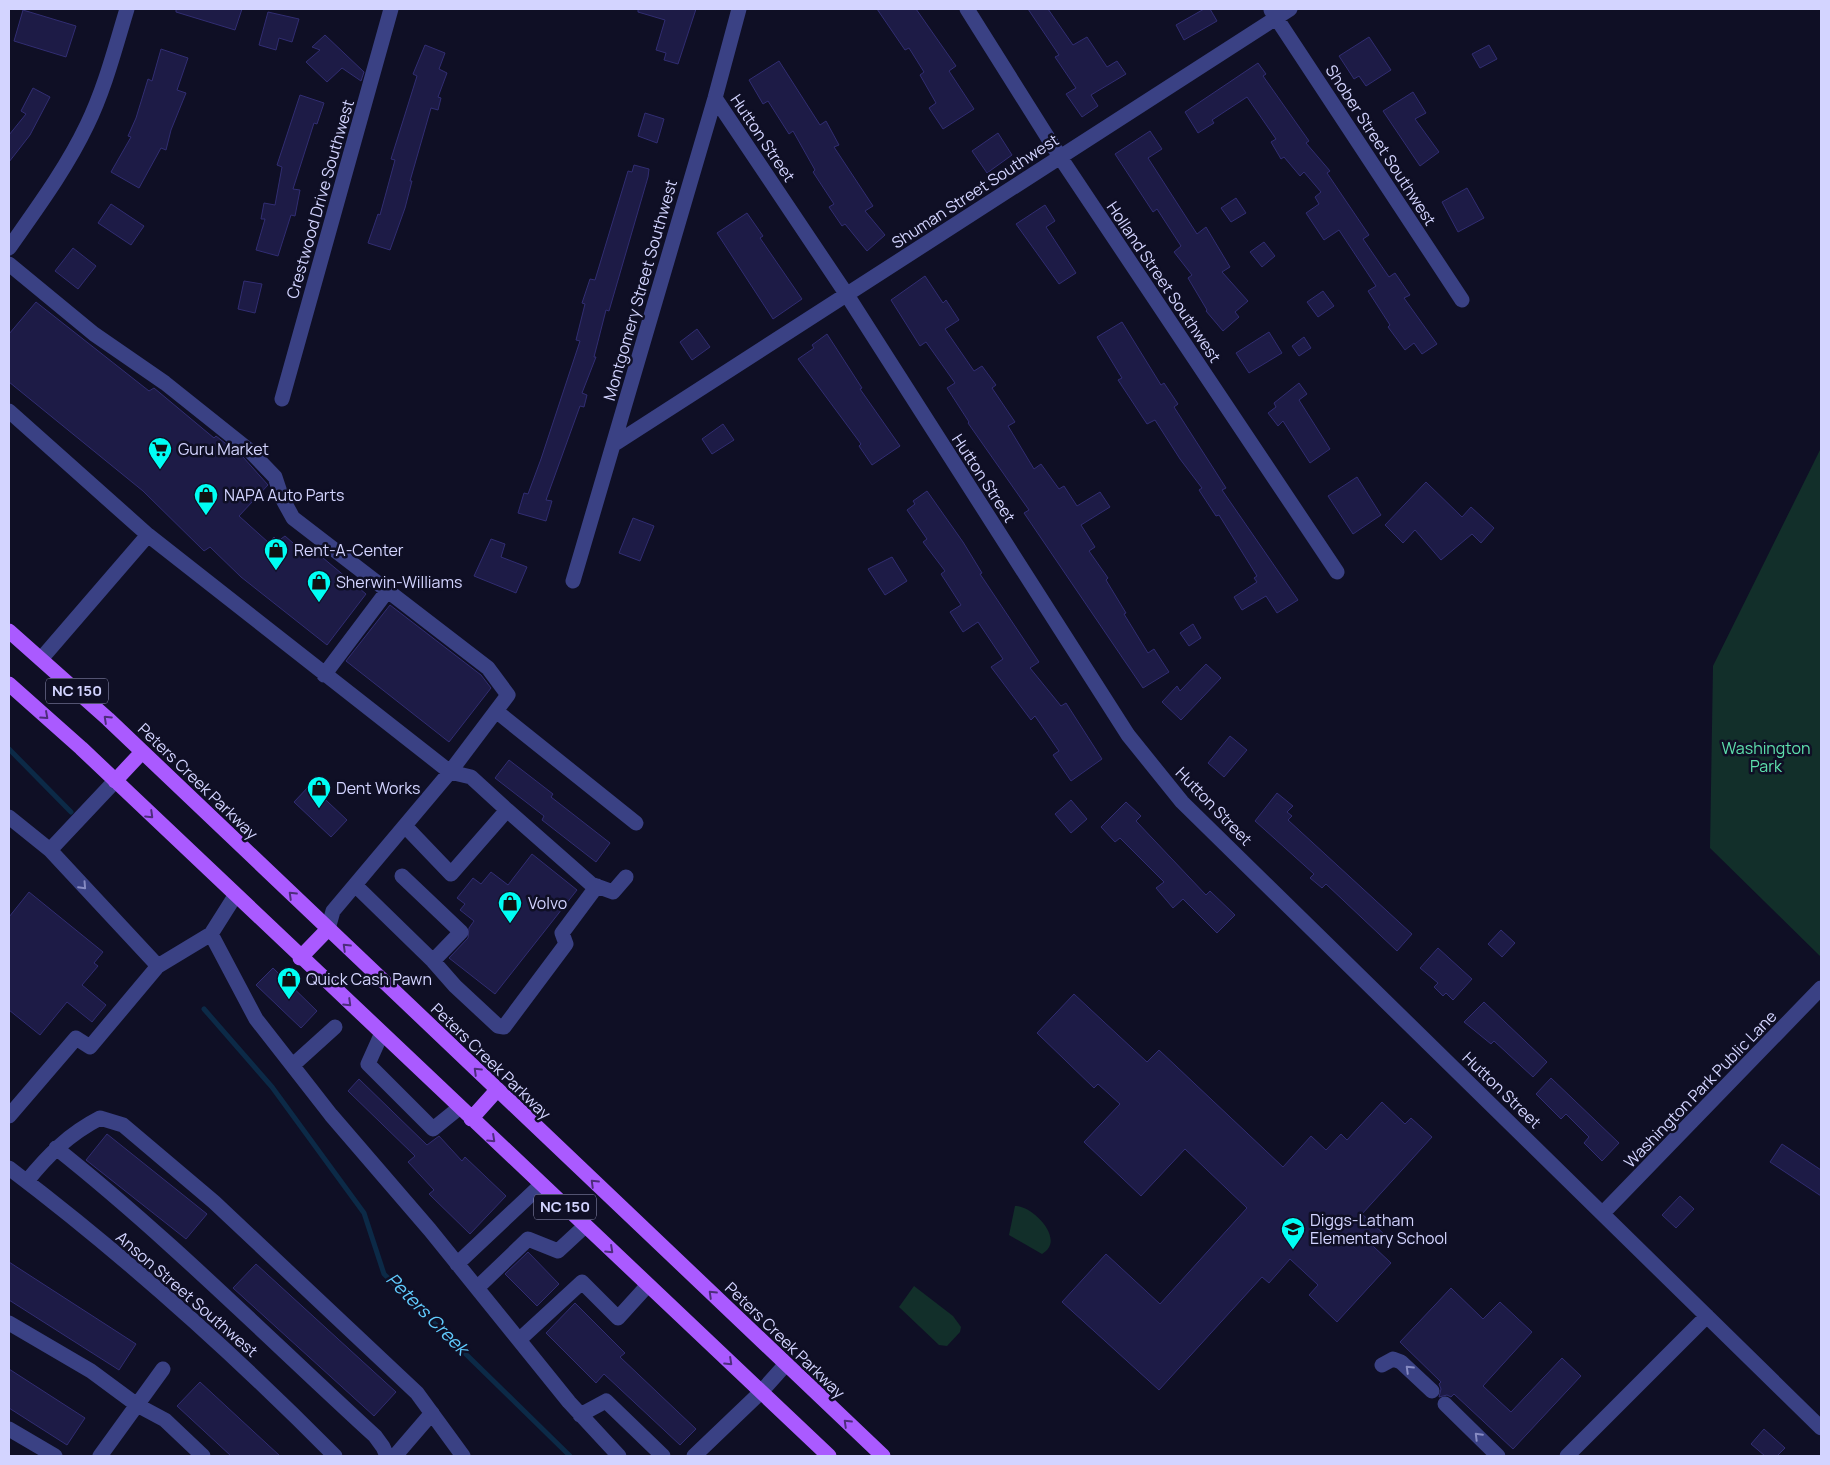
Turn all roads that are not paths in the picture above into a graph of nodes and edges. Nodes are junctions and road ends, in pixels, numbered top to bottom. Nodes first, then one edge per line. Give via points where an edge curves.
1 (127, 9) edge
2 (391, 9) edge
3 (740, 9) edge
4 (967, 9) edge
5 (1290, 9) edge
6 (1273, 13) edge
7 (715, 98) junction
8 (1060, 157) junction
9 (9, 248) edge
10 (9, 264) edge
11 (847, 295) junction
12 (1462, 300) dead end
13 (282, 399) dead end
14 (9, 412) edge
15 (613, 445) junction
16 (148, 535) junction
17 (1336, 572) dead end
18 (573, 580) dead end
19 (388, 590) junction
20 (9, 631) edge
21 (41, 659) junction
22 (324, 675) junction
23 (9, 684) edge
24 (496, 711) junction
25 (142, 752) junction
26 (450, 772) junction
27 (115, 781) junction
28 (507, 810) junction
29 (9, 817) edge
30 (636, 823) dead end
31 (405, 826) junction
32 (50, 850) junction
33 (402, 876) dead end
34 (626, 877) dead end
35 (355, 884) junction
36 (597, 886) junction
37 (235, 896) junction
38 (328, 929) junction
39 (211, 934) junction
40 (300, 958) junction
41 (434, 961) junction
42 (158, 966) junction
43 (1821, 988) edge
44 (335, 1027) dead end
45 (381, 1035) junction
46 (293, 1065) junction
47 (497, 1090) junction
48 (459, 1108) junction
49 (9, 1116) edge
50 (470, 1119) junction
51 (56, 1148) junction
52 (9, 1168) edge
53 (27, 1182) junction
54 (541, 1185) junction
55 (1603, 1213) junction
56 (585, 1226) junction
57 (457, 1264) junction
58 (648, 1286) junction
59 (476, 1288) junction
60 (1707, 1316) junction
61 (9, 1323) edge
62 (519, 1340) junction
63 (786, 1364) junction
64 (1382, 1365) dead end
65 (163, 1369) dead end
66 (1432, 1391) dead end
67 (761, 1392) junction
68 (1445, 1404) dead end
69 (137, 1405) junction
70 (432, 1413) junction
71 (580, 1415) junction
72 (1821, 1428) edge
73 (9, 1429) edge
74 (55, 1456) edge
75 (100, 1456) edge
76 (203, 1456) edge
77 (334, 1456) edge
78 (387, 1456) edge
79 (395, 1456) edge
80 (463, 1456) edge
81 (618, 1456) edge
82 (663, 1456) edge
83 (694, 1456) edge
84 (829, 1456) edge
85 (883, 1456) edge
86 (1498, 1456) edge
87 (1567, 1456) edge

1 - 9 street via 87,126 61,173
2 - 13 street, Crestwood Drive Southwest
3 - 7 street, Montgomery Street Southwest
4 - 8 street, Holland Street Southwest
5 - 6 street, Shuman Street Southwest
6 - 8 street, Shuman Street Southwest
6 - 12 street, Shober Street Southwest
7 - 11 street, Hutton Street
7 - 15 street, Montgomery Street Southwest
8 - 11 street, Shuman Street Southwest
8 - 17 street, Holland Street Southwest
10 - 19 street via 94,334 165,382 229,432 275,477 294,518
11 - 15 street, Shuman Street Southwest
11 - 55 street, Hutton Street via 1128,735 1182,802
14 - 16 street
15 - 18 street, Montgomery Street Southwest
16 - 21 street
16 - 22 street
19 - 22 street
19 - 24 street via 488,668 508,695
20 - 21 main road, Peters Creek Parkway / NC 150
25 -> 21 main road, Peters Creek Parkway / NC 150
22 - 26 street
23 -> 27 main road, NC 150
24 - 26 street
24 - 30 street
25 - 27 main road
38 -> 25 main road, Peters Creek Parkway / NC 150
26 - 28 street via 471,777
26 - 31 street
27 - 32 street
27 -> 37 main road, NC 150
28 - 31 street via 451,874
28 - 36 street
29 - 32 street
31 - 35 street
32 -> 42 street
33 - 41 street via 461,932
34 - 36 street via 614,892
35 - 38 street via 334,911
35 - 41 street
36 - 41 street via 562,933 566,944 504,1027 498,1026 455,986
37 - 39 street
37 - 40 main road, NC 150
38 - 40 main road
47 -> 38 main road, Peters Creek Parkway / NC 150
39 - 42 street
39 - 46 street via 256,1019
40 -> 45 main road, NC 150
42 - 49 street via 90,1047 76,1038
43 - 55 street, Washington Park Public Lane
44 - 46 street
45 - 48 main road, NC 150
45 - 48 street via 368,1064 433,1129
46 - 57 street
47 - 50 main road
63 -> 47 main road, Peters Creek Parkway / NC 150
48 - 50 main road, NC 150
50 -> 54 main road, NC 150
51 - 53 street
51 - 70 street via 80,1128 100,1118 123,1125 222,1209 417,1393
51 - 78 street via 134,1212 239,1308 374,1436
52 - 53 street, Anson Street Southwest
53 - 77 street, Anson Street Southwest via 64,1209 263,1383
54 - 56 main road, NC 150
54 - 57 street
55 - 60 street, Hutton Street
56 -> 58 main road, NC 150
56 - 59 street via 558,1251 528,1239
57 - 59 street
58 - 62 street via 618,1318 582,1282
58 -> 67 main road, NC 150
59 - 62 street
60 - 72 street, Hutton Street
60 - 87 street
61 - 69 street via 91,1371
62 - 71 street
63 - 67 street
85 -> 63 main road, Peters Creek Parkway / NC 150
66 -> 64 street via 1401,1362 1393,1360
65 - 69 street
67 - 83 street
67 - 84 main road, NC 150
86 -> 68 street
69 - 75 street
69 - 76 street via 165,1420
70 - 79 street
70 - 80 street
71 - 81 street
71 - 82 street via 606,1401
73 - 74 street

